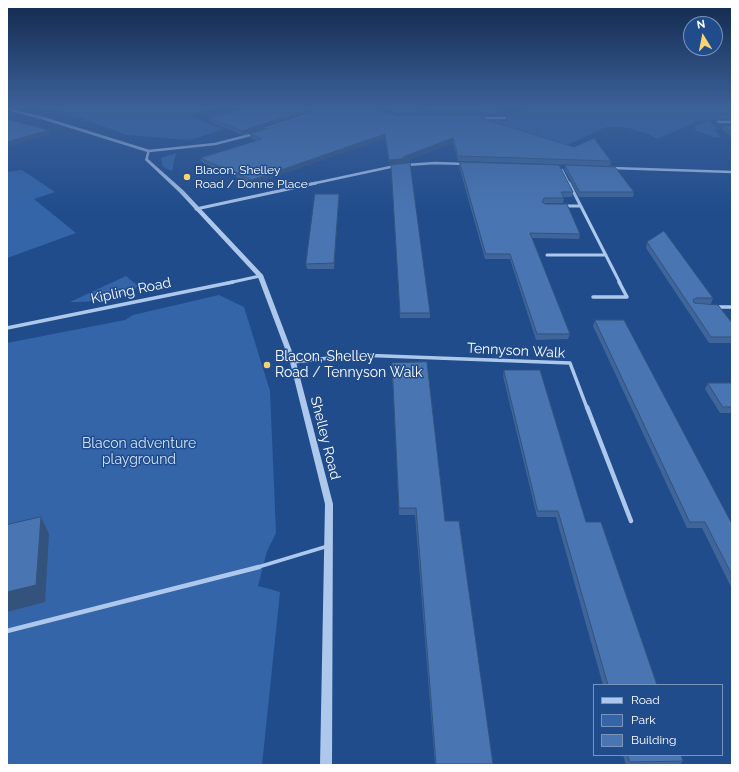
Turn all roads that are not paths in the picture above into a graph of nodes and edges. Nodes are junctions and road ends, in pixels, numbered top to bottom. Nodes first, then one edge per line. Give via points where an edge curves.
1 (120, 143) edge
2 (220, 143) edge
3 (149, 151) junction
4 (469, 164) edge
5 (567, 167) edge
6 (610, 168) edge
7 (732, 172) edge
8 (558, 206) edge
9 (580, 206) junction
10 (196, 209) junction
11 (547, 255) dead end
12 (606, 255) junction
13 (260, 276) junction
14 (593, 297) dead end
15 (709, 307) edge
16 (732, 307) edge
17 (7, 328) edge
18 (293, 362) junction
19 (631, 521) dead end
20 (329, 545) junction
21 (7, 631) edge
22 (326, 765) edge

1 - 3 street
2 - 3 street
3 - 10 street, Shelley Road via 146,159 181,191
4 - 10 street via 394,166
5 - 9 street via 560,167
6 - 7 street
8 - 9 street
9 - 12 street
10 - 13 street, Shelley Road
11 - 12 street
12 - 14 street via 627,297
13 - 17 street, Kipling Road
13 - 18 street, Shelley Road
15 - 16 street
18 - 19 street, Tennyson Walk via 358,356 570,363
18 - 20 street, Shelley Road via 329,504
20 - 21 lane via 246,571
20 - 22 street, Shelley Road

